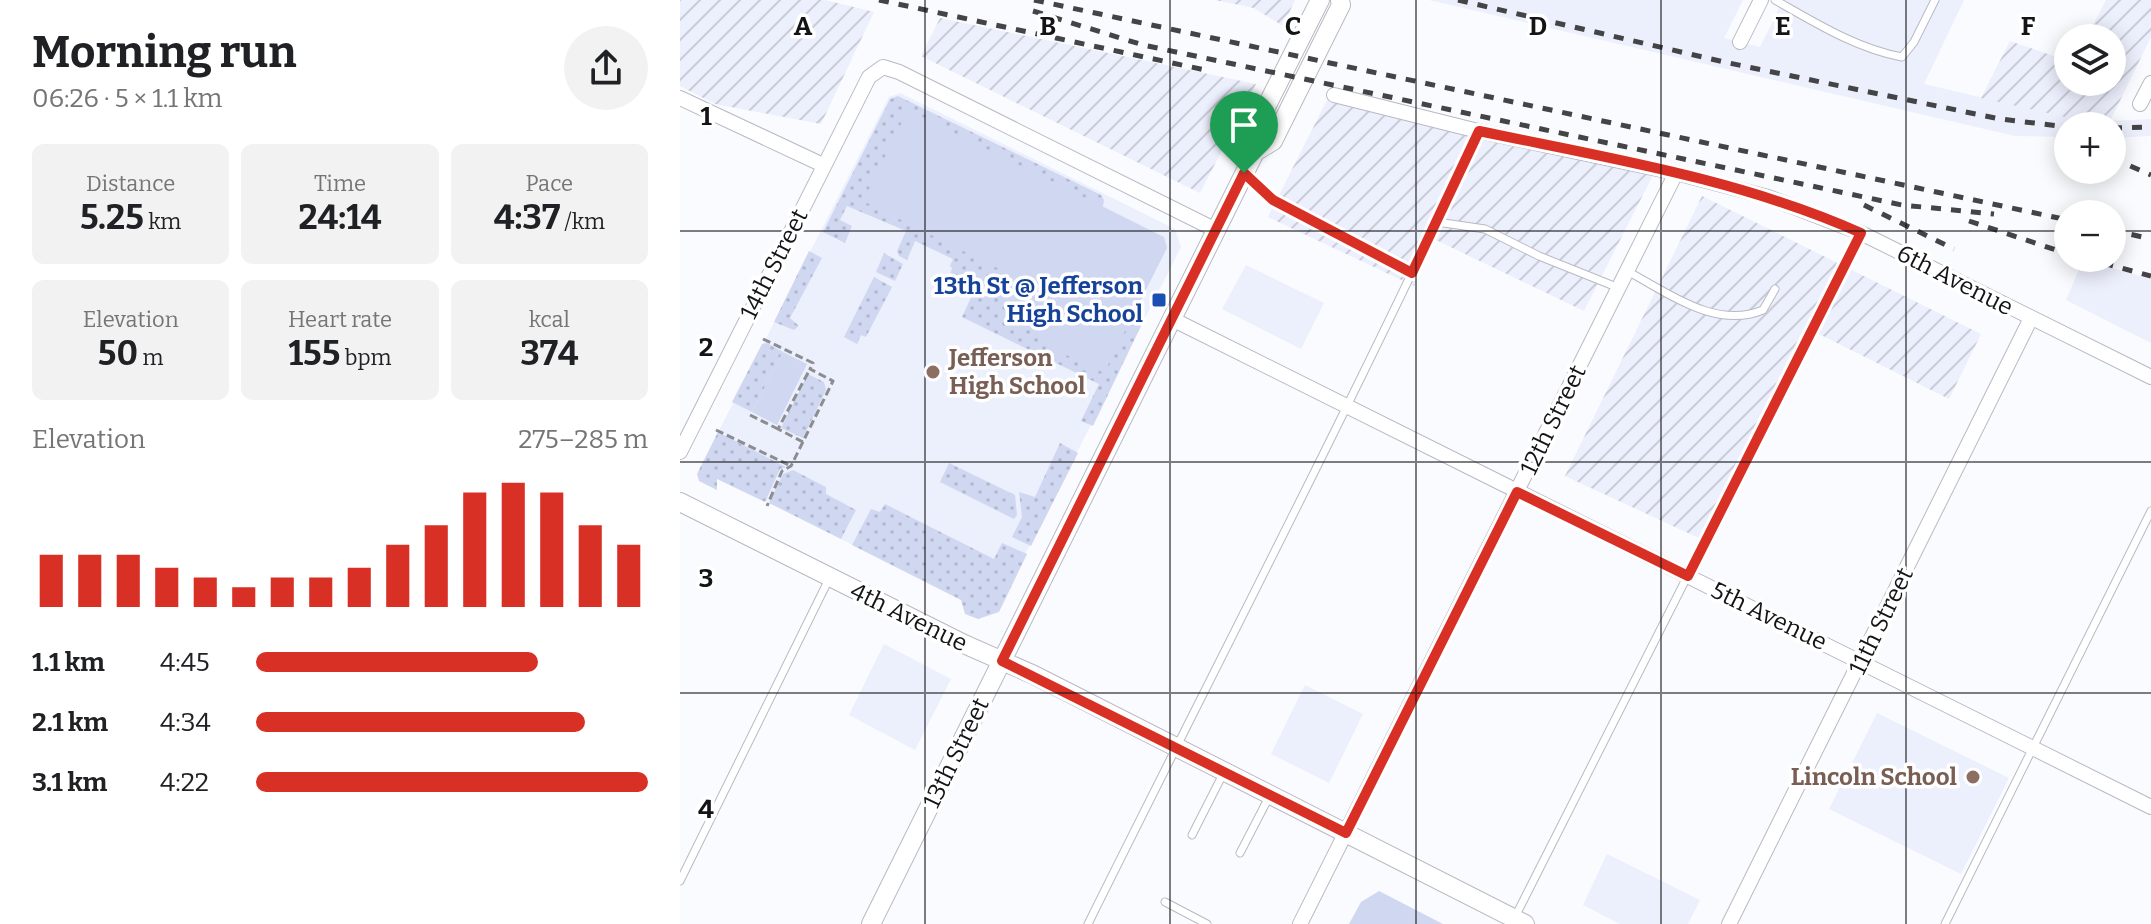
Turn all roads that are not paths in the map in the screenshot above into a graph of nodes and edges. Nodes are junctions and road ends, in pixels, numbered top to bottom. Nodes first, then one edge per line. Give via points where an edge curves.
1 (1320, 0) edge
2 (1340, 0) edge
3 (1761, 0) edge
4 (1775, 0) edge
5 (1935, 0) edge
6 (1740, 42) dead end
7 (2151, 83) edge
8 (1334, 95) dead end
9 (680, 98) edge
10 (2140, 104) dead end
11 (1479, 131) junction
12 (1255, 152) junction
13 (823, 165) junction
14 (1244, 173) junction
15 (1676, 173) junction
16 (1437, 222) junction
17 (1216, 230) junction
18 (1861, 233) junction
19 (1627, 271) junction
20 (1412, 273) junction
21 (1619, 288) junction
22 (1775, 289) dead end
23 (2031, 318) junction
24 (1172, 319) junction
25 (2151, 377) edge
26 (1348, 407) junction
27 (680, 452) edge
28 (1517, 492) junction
29 (680, 502) edge
30 (2151, 511) edge
31 (1688, 576) junction
32 (830, 578) junction
33 (1002, 661) junction
34 (1861, 662) junction
35 (1176, 747) junction
36 (2032, 747) junction
37 (1224, 772) junction
38 (1270, 795) junction
39 (2151, 807) edge
40 (1346, 833) junction
41 (1192, 835) dead end
42 (1240, 853) dead end
43 (680, 881) edge
44 (1165, 902) dead end
45 (1520, 921) edge
46 (871, 924) edge
47 (1088, 924) edge
48 (1207, 924) edge
49 (1300, 924) edge
50 (1729, 924) edge
51 (1945, 924) edge

1 - 12 street, 13th Street via 1252,135
2 - 12 street, 13th Street via 1273,141
3 - 6 street
4 - 5 lane via 1850,39 1902,57
7 - 10 street
8 - 11 street, 6th Avenue
9 - 13 street
11 - 15 street, 6th Avenue
11 - 16 lane
12 - 14 street, 13th Street
13 - 17 street, 14th Street via 869,77 883,67
13 - 27 street, 14th Street
14 - 17 street, 13th Street
14 - 20 lane via 1273,200
15 - 18 street, 6th Avenue via 1768,197
15 - 19 street, 12th Street
16 - 20 lane
16 - 21 lane via 1485,229
17 - 24 street, 13th Street
18 - 23 street, 6th Avenue
18 - 31 lane
19 - 21 street, 12th Street
19 - 22 lane via 1723,317 1763,310
20 - 26 lane
21 - 28 street, 12th Street
23 - 25 street, 6th Avenue
23 - 34 street, 11th Street
24 - 26 street, 5th Avenue
24 - 33 street, 13th Street
26 - 28 street, 5th Avenue
26 - 35 lane
28 - 31 street, 5th Avenue
28 - 40 street, 12th Street
29 - 32 street, 4th Avenue
30 - 36 lane
31 - 34 street, 5th Avenue
31 - 45 lane
32 - 33 street, 4th Avenue
32 - 43 lane
33 - 35 street, 4th Avenue
33 - 46 street, 13th Street
34 - 36 street, 5th Avenue
34 - 50 street, 11th Street
35 - 37 street, 4th Avenue
35 - 47 lane
36 - 39 street, 5th Avenue
36 - 51 lane
37 - 38 street, 4th Avenue
37 - 41 lane
38 - 40 street, 4th Avenue
38 - 42 lane
40 - 45 street, 4th Avenue
40 - 49 street, 12th Street
44 - 48 lane

